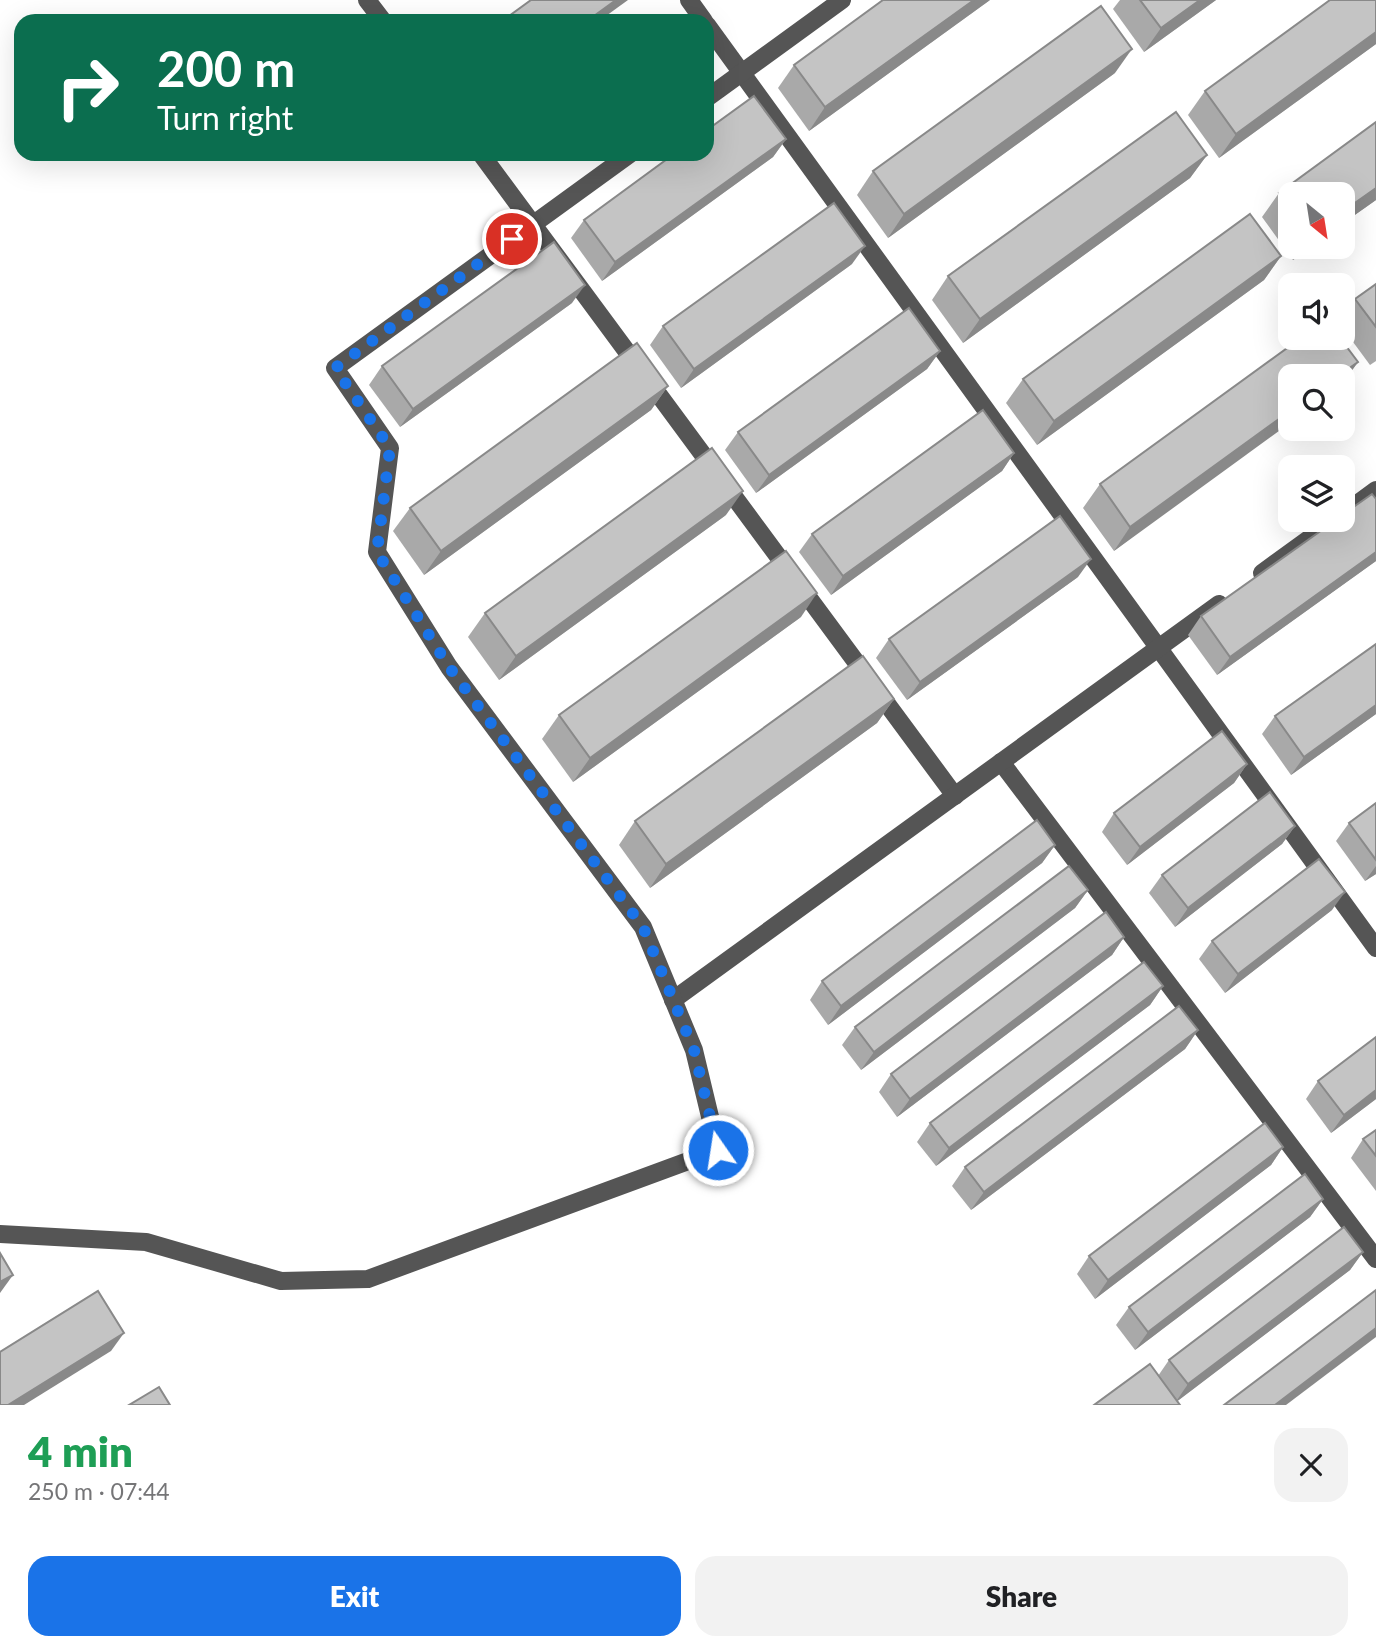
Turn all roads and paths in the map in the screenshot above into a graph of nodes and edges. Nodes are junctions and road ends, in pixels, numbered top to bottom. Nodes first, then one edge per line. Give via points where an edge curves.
1 (367, 0) edge
2 (688, 0) edge
3 (842, 0) edge
4 (378, 14) edge
5 (699, 14) edge
6 (714, 36) edge
7 (741, 73) junction
8 (714, 93) edge
9 (486, 161) edge
10 (620, 161) edge
11 (533, 224) junction
12 (1376, 490) edge
13 (1355, 505) edge
14 (1318, 532) edge
15 (1158, 648) junction
16 (1001, 762) junction
17 (954, 796) junction
18 (1376, 948) edge
19 (673, 1000) junction
20 (0, 1234) edge
21 (1376, 1259) edge

1 - 4 street
2 - 5 street
3 - 7 street
6 - 7 street
7 - 8 street
7 - 15 street
9 - 11 street
10 - 11 street
11 - 17 street
11 - 19 street via 335,368 390,448 377,552 449,667 643,927
12 - 13 street
14 - 15 street
15 - 16 street
15 - 18 street
16 - 17 street
16 - 21 street
17 - 19 street
19 - 20 street via 694,1050 718,1150 368,1279 281,1281 146,1242

